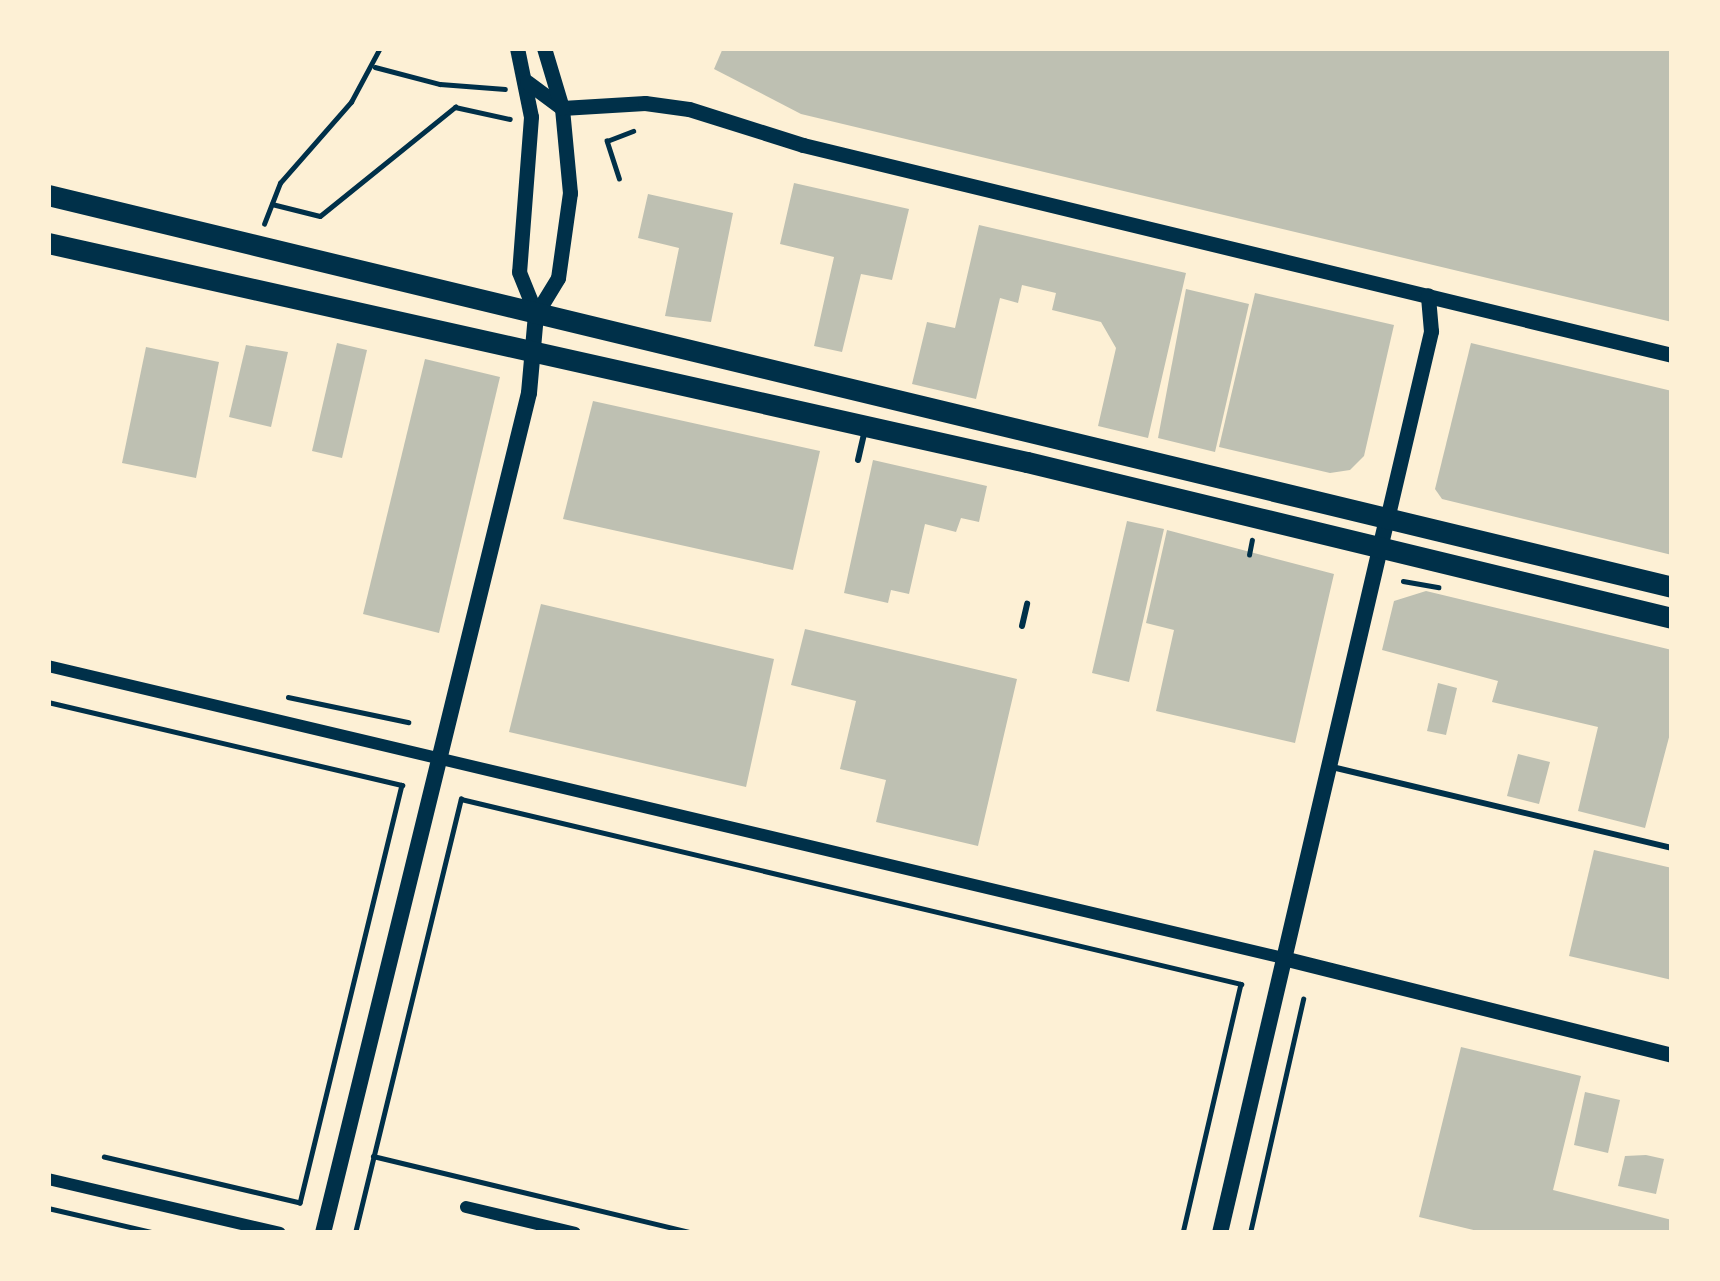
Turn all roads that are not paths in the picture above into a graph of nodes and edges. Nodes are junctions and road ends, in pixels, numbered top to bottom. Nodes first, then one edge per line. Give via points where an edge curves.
1 (517, 48) edge
2 (544, 48) edge
3 (527, 82) junction
4 (562, 108) junction
5 (48, 195) edge
6 (48, 243) edge
7 (1428, 295) junction
8 (536, 314) junction
9 (1672, 355) edge
10 (534, 358) junction
11 (866, 426) junction
12 (858, 460) dead end
13 (1387, 519) junction
14 (1382, 546) junction
15 (1672, 586) edge
16 (1027, 604) dead end
17 (1672, 618) edge
18 (1022, 626) dead end
19 (48, 666) edge
20 (439, 759) junction
21 (1332, 767) junction
22 (1672, 848) edge
23 (1287, 959) junction
24 (1672, 1054) edge
25 (48, 1179) edge
26 (466, 1207) dead end
27 (280, 1233) edge
28 (323, 1233) edge
29 (575, 1233) edge
30 (1220, 1233) edge

1 - 3 street
2 - 4 street
3 - 4 street
3 - 8 street via 530,180 519,272
4 - 7 street via 689,109 803,145
4 - 8 street via 570,172 563,251 558,278
5 - 8 highway
6 - 10 highway
7 - 9 street
7 - 13 street via 1433,323
8 - 10 main road
8 - 13 highway
10 - 11 highway
10 - 20 main road
11 - 12 lane
11 - 14 highway
13 - 14 main road
13 - 15 highway
14 - 17 highway
14 - 21 main road
16 - 18 lane
19 - 20 street
20 - 23 street
20 - 28 main road
21 - 22 lane
21 - 23 main road
23 - 24 street
23 - 30 main road
25 - 27 street
26 - 29 street

